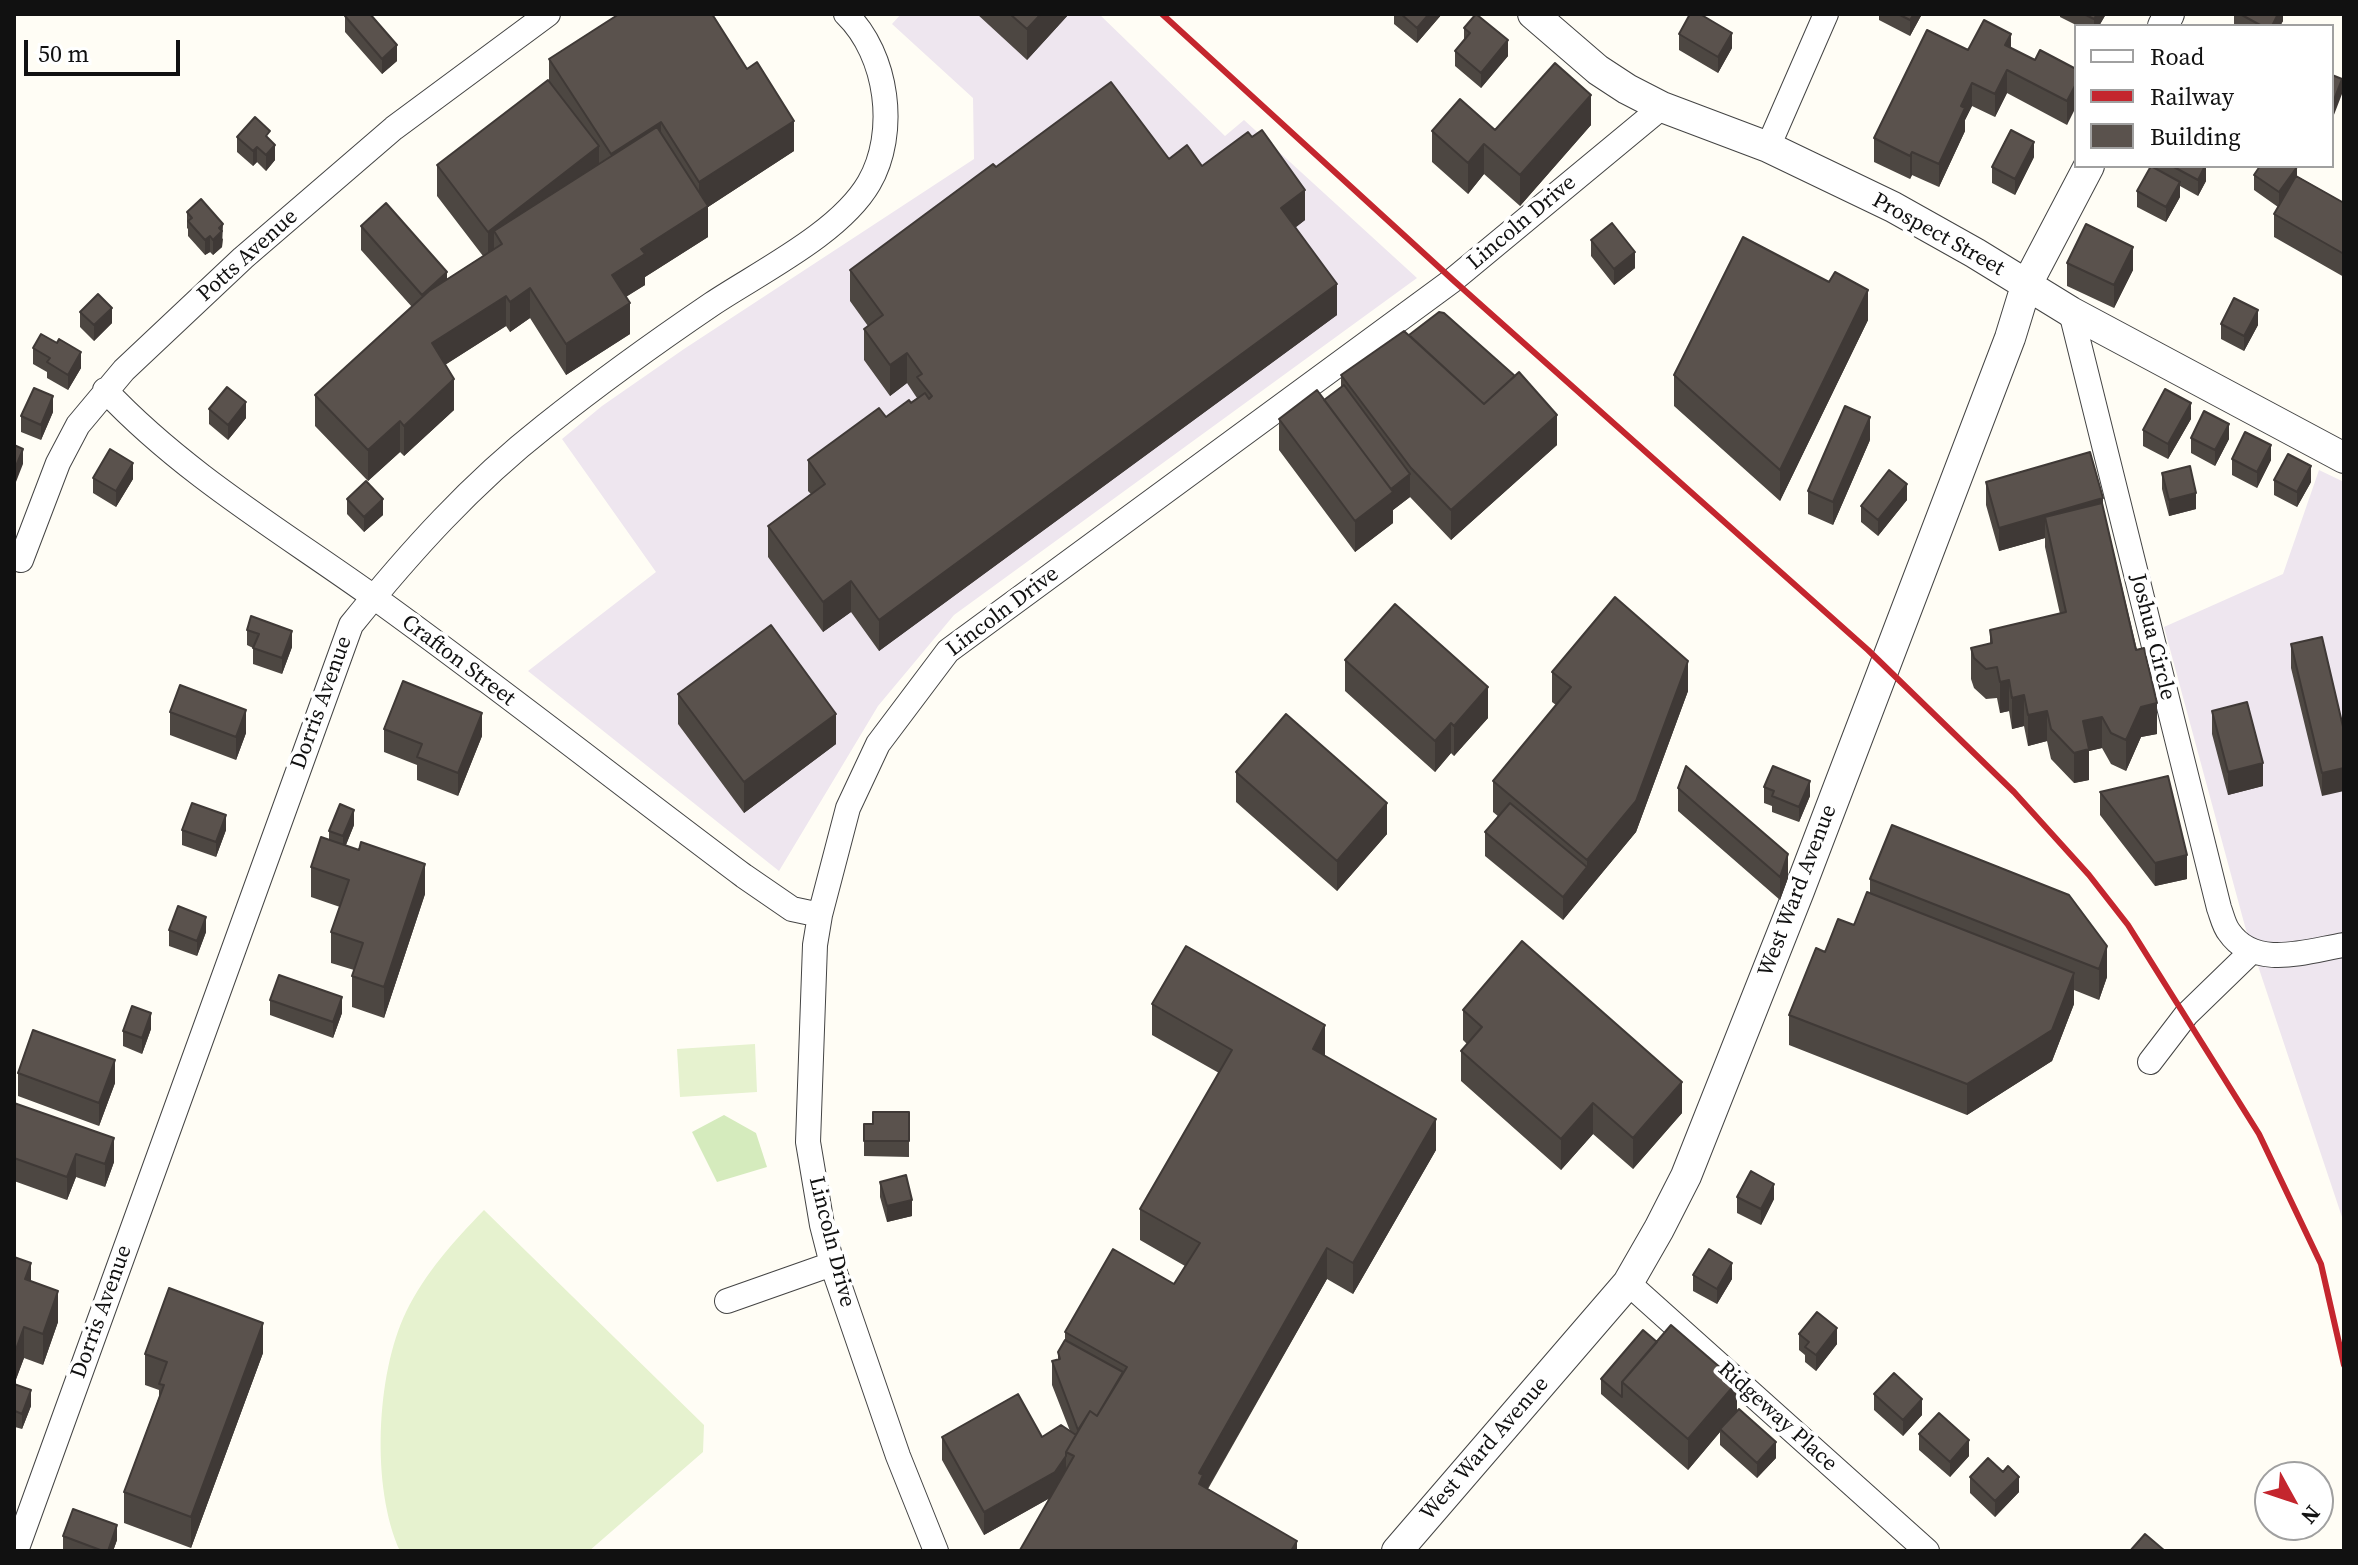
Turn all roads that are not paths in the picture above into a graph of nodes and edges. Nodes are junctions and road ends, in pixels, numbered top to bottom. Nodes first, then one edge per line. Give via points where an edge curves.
1 (548, 14) edge
2 (846, 14) edge
3 (1533, 14) edge
4 (1826, 14) edge
5 (1662, 107) junction
6 (1768, 147) junction
7 (2088, 168) edge
8 (2026, 286) junction
9 (2071, 312) junction
10 (105, 390) junction
11 (2342, 452) edge
12 (21, 560) dead end
13 (374, 597) junction
14 (820, 915) junction
15 (2344, 945) edge
16 (2252, 951) junction
17 (2150, 1062) dead end
18 (832, 1264) junction
19 (1628, 1283) junction
20 (727, 1301) dead end
21 (16, 1551) edge
22 (936, 1551) edge
23 (1397, 1551) edge
24 (1927, 1551) edge

1 - 10 street, Potts Avenue via 394,128 243,258
2 - 13 street, Dorris Avenue via 868,43 885,108 880,157 855,202 825,231 710,306 546,425 474,486
3 - 5 street, Prospect Street via 1598,70
4 - 6 street
5 - 6 street, Prospect Street
5 - 14 street, Lincoln Drive via 1453,280 948,651 878,744 848,808
6 - 8 street, Prospect Street via 1893,207
7 - 8 street, West Ward Avenue
8 - 9 street, Prospect Street
8 - 19 street, West Ward Avenue via 1686,1176
9 - 11 street, Prospect Street
9 - 16 street, Joshua Circle via 2219,908 2227,931
10 - 12 street, Potts Avenue via 58,463
10 - 13 street, Crafton Street via 217,488
13 - 14 street, Crafton Street via 744,876 792,909
13 - 21 street, Dorris Avenue via 351,625 332,673
14 - 18 street, Lincoln Drive via 808,1142
15 - 16 street via 2273,957
16 - 17 street via 2186,1015
18 - 20 street
18 - 22 street, Lincoln Drive
19 - 23 street, West Ward Avenue
19 - 24 street, Ridgeway Place

